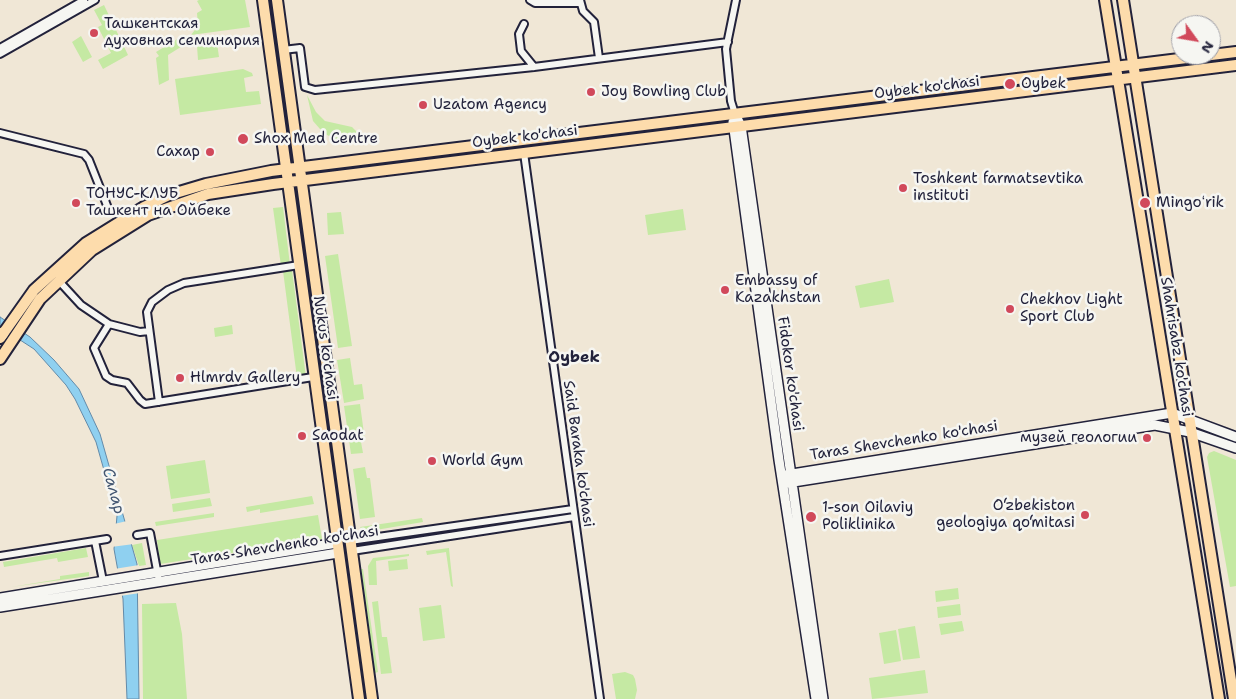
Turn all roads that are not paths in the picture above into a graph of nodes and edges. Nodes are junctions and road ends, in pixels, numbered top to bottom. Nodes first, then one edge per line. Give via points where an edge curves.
1 (84, 0) edge
2 (95, 0) edge
3 (264, 0) edge
4 (277, 0) edge
5 (530, 0) edge
6 (736, 0) edge
7 (1105, 0) edge
8 (1123, 0) edge
9 (580, 2) edge
10 (46, 24) junction
11 (524, 24) dead end
12 (728, 42) junction
13 (0, 48) edge
14 (283, 50) junction
15 (1236, 52) edge
16 (0, 54) edge
17 (599, 58) junction
18 (1134, 65) junction
19 (1236, 65) edge
20 (534, 67) junction
21 (1116, 67) junction
22 (1136, 77) junction
23 (1118, 80) junction
24 (735, 114) junction
25 (737, 126) junction
26 (0, 133) edge
27 (524, 153) junction
28 (299, 168) junction
29 (286, 169) junction
30 (301, 180) junction
31 (288, 182) junction
32 (108, 208) dead end
33 (299, 265) junction
34 (58, 280) junction
35 (109, 324) junction
36 (149, 331) junction
37 (4, 336) edge
38 (0, 359) edge
39 (313, 377) junction
40 (159, 402) junction
41 (1172, 413) junction
42 (1188, 419) junction
43 (1174, 428) junction
44 (1190, 432) junction
45 (1236, 437) edge
46 (1215, 441) junction
47 (1236, 448) edge
48 (1194, 452) junction
49 (786, 479) junction
50 (573, 509) junction
51 (574, 517) junction
52 (137, 535) dead end
53 (107, 539) dead end
54 (95, 541) junction
55 (351, 546) junction
56 (338, 548) junction
57 (0, 556) edge
58 (154, 577) junction
59 (109, 583) junction
60 (0, 598) edge
61 (0, 607) edge
62 (359, 699) edge
63 (372, 699) edge
64 (600, 699) edge
65 (816, 699) edge
66 (822, 699) edge
67 (1219, 699) edge
68 (1234, 699) edge

1 - 10 street
2 - 10 street
3 - 29 main road, Nukus ko'chasi
4 - 14 main road, Nukus ko'chasi
5 - 9 street via 534,4
6 - 12 street, Fidokor ko'chasi
7 - 21 main road, Shahrisabz ko'chasi
8 - 18 main road, Shahrisabz ko'chasi
9 - 17 street via 583,11 594,22
10 - 13 street
10 - 16 street
11 - 20 street via 519,34 521,51
12 - 17 street
12 - 24 street, Fidokor ko'chasi via 731,101
14 - 20 street via 300,48 305,87 315,90
14 - 28 main road, Nukus ko'chasi
15 - 18 main road, Oybek ko'chasi
17 - 20 street
18 - 21 main road, Oybek ko'chasi
18 - 22 main road, Shahrisabz ko'chasi
19 - 22 main road, Oybek ko'chasi
21 - 23 main road, Shahrisabz ko'chasi
21 - 24 main road, Oybek ko'chasi
22 - 23 main road, Oybek ko'chasi
22 - 42 main road, Shahrisabz ko'chasi
23 - 25 main road, Oybek ko'chasi
23 - 41 main road, Shahrisabz ko'chasi
24 - 25 main road, Fidokor ko'chasi
24 - 28 main road, Oybek ko'chasi
25 - 27 main road, Oybek ko'chasi
25 - 49 main road, Fidokor ko'chasi
26 - 32 street via 84,154 90,160
27 - 30 main road, Oybek ko'chasi
27 - 50 street, Said Baraka ko'chasi
28 - 29 main road, Oybek ko'chasi
28 - 30 main road, Nukus ko'chasi
29 - 31 main road, Nukus ko'chasi
29 - 37 main road, Oybek ko'chasi via 193,187 132,213 96,235 65,260 30,295
30 - 31 main road, Oybek ko'chasi
30 - 55 main road, Nukus ko'chasi
31 - 33 main road, Nukus ko'chasi
31 - 34 main road, Oybek ko'chasi via 208,194 160,210 102,242
33 - 36 street via 177,285 149,306
33 - 39 main road, Nukus ko'chasi
34 - 35 street via 81,305
34 - 37 main road, Oybek ko'chasi via 21,327
35 - 36 street via 140,332
35 - 40 street via 94,348 106,376 128,383 144,403
36 - 40 street
37 - 38 main road, Oybek ko'chasi
39 - 40 street
39 - 56 main road, Nukus ko'chasi
41 - 42 main road, Taras Shevchenko ko'chasi
41 - 43 main road, Shahrisabz ko'chasi
41 - 49 main road, Taras Shevchenko ko'chasi
42 - 44 main road, Shahrisabz ko'chasi
42 - 45 main road, Taras Shevchenko ko'chasi
43 - 44 main road, Taras Shevchenko ko'chasi
43 - 49 main road, Taras Shevchenko ko'chasi via 1152,425
43 - 67 main road, Shahrisabz ko'chasi
44 - 46 main road, Taras Shevchenko ko'chasi
44 - 48 main road, Shahrisabz ko'chasi
46 - 47 main road, Taras Shevchenko ko'chasi
46 - 48 main road via 1202,443
48 - 68 main road, Shahrisabz ko'chasi
49 - 65 main road, Fidokor ko'chasi
49 - 66 main road, Fidokor ko'chasi
50 - 51 street, Said Baraka ko'chasi
50 - 55 street, Taras Shevchenko ko'chasi
51 - 55 street, Taras Shevchenko ko'chasi
51 - 64 street, Said Baraka ko'chasi
52 - 58 street via 150,533
53 - 54 street
54 - 57 street
54 - 59 street
55 - 56 main road, Taras Shevchenko ko'chasi
55 - 63 main road, Nukus ko'chasi
56 - 58 main road, Taras Shevchenko ko'chasi
56 - 62 main road, Nukus ko'chasi
58 - 59 main road, Taras Shevchenko ko'chasi
59 - 60 main road, Taras Shevchenko ko'chasi
59 - 61 main road, Taras Shevchenko ko'chasi

